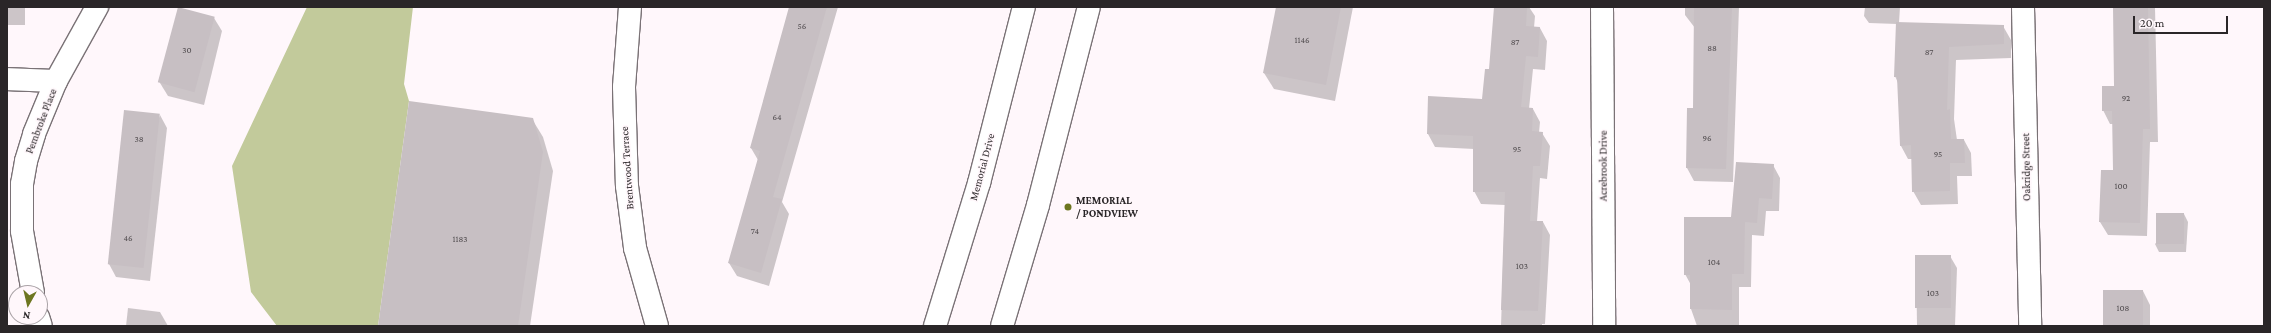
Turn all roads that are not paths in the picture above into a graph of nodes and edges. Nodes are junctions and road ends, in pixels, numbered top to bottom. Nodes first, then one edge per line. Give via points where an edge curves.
1 (97, 7) edge
2 (630, 7) edge
3 (1024, 7) edge
4 (1089, 7) edge
5 (1602, 7) edge
6 (2023, 7) edge
7 (7, 79) edge
8 (56, 82) junction
9 (32, 285) edge
10 (657, 326) edge
11 (935, 326) edge
12 (1002, 326) edge
13 (1604, 326) edge
14 (2030, 326) edge

1 - 8 street, Pembroke Place
2 - 10 street, Brentwood Terrace via 624,87 627,186 635,248
3 - 11 street, Memorial Drive via 979,182
4 - 12 street via 1038,205
5 - 13 street, Acrebrook Drive
6 - 14 street, Oakridge Street
7 - 8 street
8 - 9 street, Pembroke Place via 34,134 22,184 22,231

